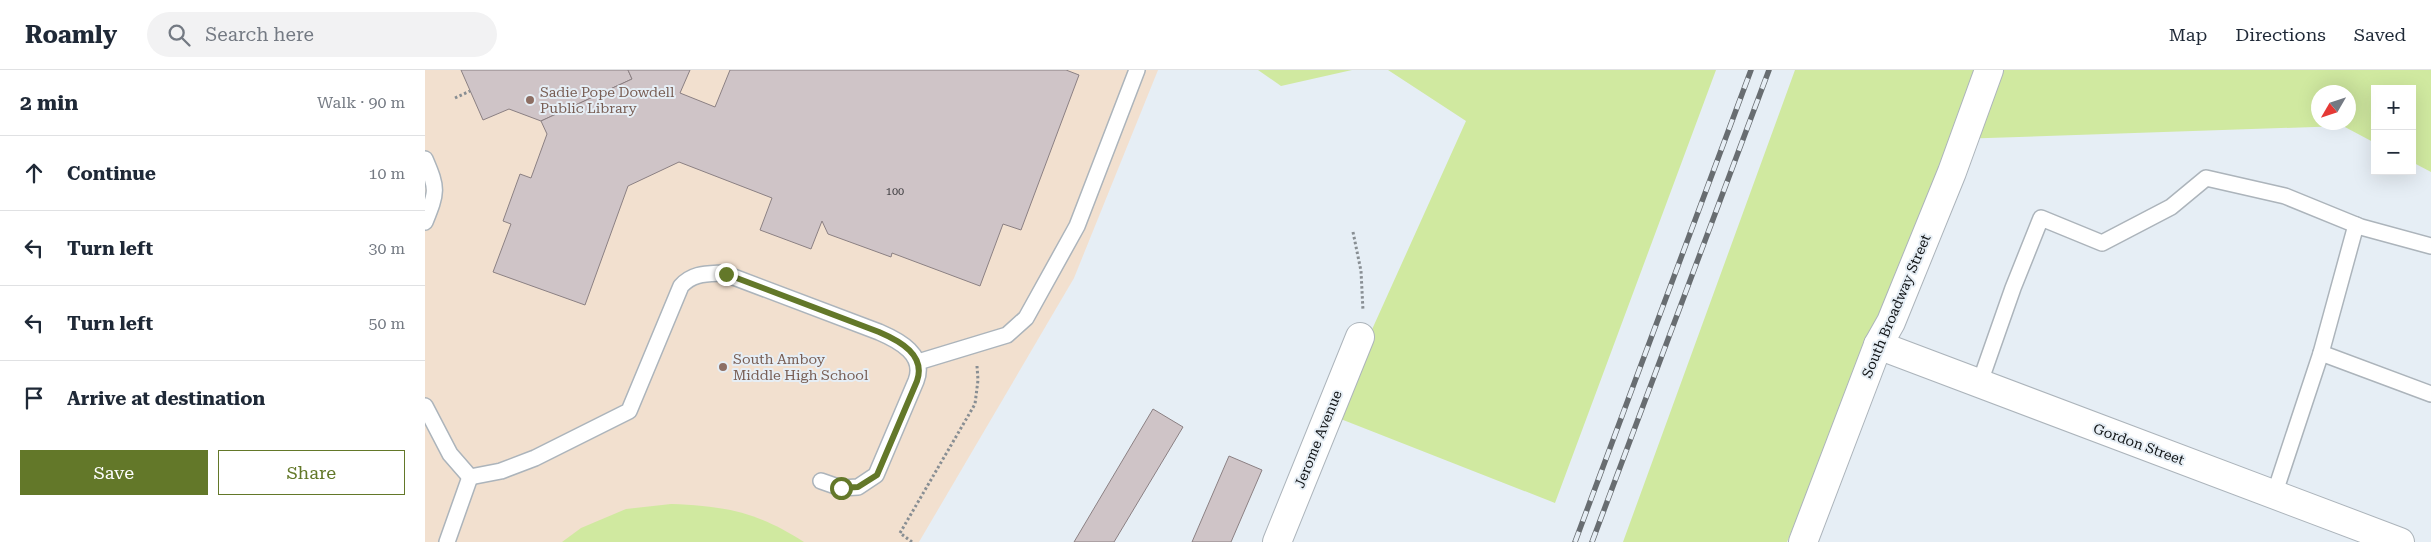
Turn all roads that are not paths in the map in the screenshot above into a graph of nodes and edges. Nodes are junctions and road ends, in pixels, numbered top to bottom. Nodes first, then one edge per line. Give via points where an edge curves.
1 (1137, 70) edge
2 (1989, 70) edge
3 (425, 159) edge
4 (425, 222) edge
5 (2356, 225) junction
6 (2431, 246) edge
7 (1360, 337) road end
8 (1878, 345) junction
9 (2321, 353) junction
10 (918, 362) junction
11 (1979, 385) junction
12 (2431, 394) edge
13 (425, 406) edge
14 (470, 476) junction
15 (821, 481) dead end
16 (2274, 495) junction
17 (447, 542) edge
18 (1277, 542) edge
19 (1803, 542) edge
20 (2400, 542) edge

1 - 10 lane via 1077,226 1026,318 1007,335
2 - 8 street, South Broadway Street via 1952,172 1891,322
3 - 4 lane via 436,195
5 - 6 lane
5 - 9 lane
5 - 11 lane via 2285,196 2206,178 2171,206 2102,242 2041,218
7 - 18 street, Jerome Avenue
8 - 11 street, Gordon Street
8 - 19 street, South Broadway Street
9 - 12 lane
9 - 16 lane
10 - 14 lane via 909,349 879,332 723,273 698,274 681,286 629,411 535,458 501,471
10 - 15 lane via 920,372 917,381 877,475 858,487 841,488
11 - 16 street, Gordon Street
13 - 14 lane via 450,454
14 - 17 lane
16 - 20 street, Gordon Street

